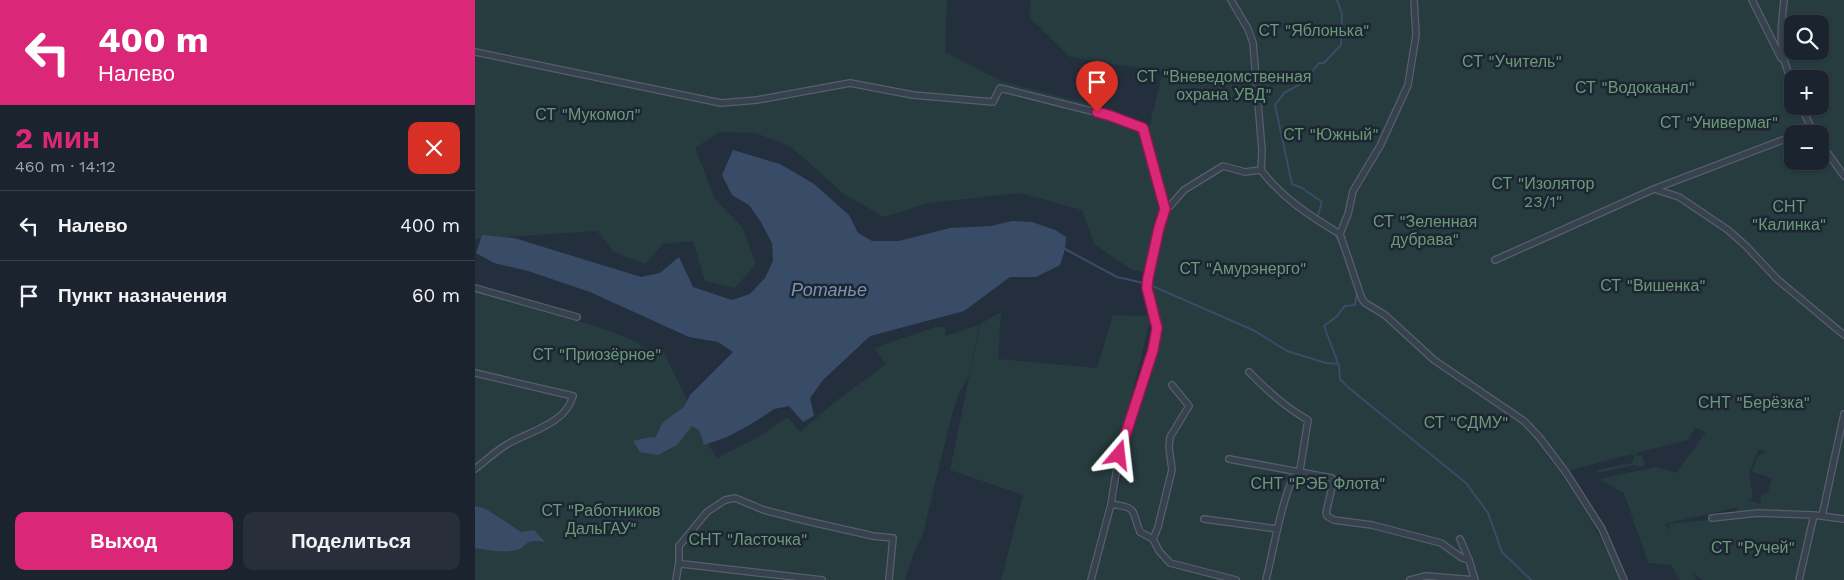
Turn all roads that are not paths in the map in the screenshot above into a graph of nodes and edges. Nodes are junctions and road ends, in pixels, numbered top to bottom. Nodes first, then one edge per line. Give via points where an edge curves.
1 (1231, 0) edge
2 (1414, 0) edge
3 (1752, 0) edge
4 (1784, 0) edge
5 (475, 52) edge
6 (1784, 64) junction
7 (1787, 70) edge
8 (1784, 139) edge
9 (1829, 155) edge
10 (1261, 170) junction
11 (1844, 176) edge
12 (1654, 189) junction
13 (1165, 209) junction
14 (1340, 234) junction
15 (1495, 260) dead end
16 (475, 288) edge
17 (577, 317) dead end
18 (1844, 335) edge
19 (1249, 372) dead end
20 (475, 373) edge
21 (1172, 385) dead end
22 (1844, 414) edge
23 (1836, 455) junction
24 (1844, 458) edge
25 (1229, 459) dead end
26 (475, 469) edge
27 (1295, 472) junction
28 (1111, 504) junction
29 (1814, 515) junction
30 (1822, 516) junction
31 (1712, 518) dead end
32 (1204, 519) dead end
33 (1844, 519) edge
34 (1277, 529) junction
35 (1153, 539) junction
36 (1461, 539) dead end
37 (1469, 560) junction
38 (679, 562) junction
39 (676, 580) edge
40 (822, 580) edge
41 (889, 580) edge
42 (1091, 580) edge
43 (1236, 580) edge
44 (1266, 580) edge
45 (1410, 580) edge
46 (1475, 580) edge
47 (1625, 580) edge
48 (1799, 580) edge

1 - 10 street via 1249,29 1253,43 1263,150
2 - 14 street via 1416,35 1408,86 1380,146 1353,191
3 - 6 street
4 - 6 street via 1780,38
5 - 13 street via 721,103 757,100 850,83 913,95 993,102 1000,88 1111,116 1143,128
6 - 7 street
8 - 12 street
9 - 11 street
10 - 13 street via 1245,172 1223,166 1184,190
10 - 14 street via 1277,190
12 - 15 street
12 - 18 street via 1679,197 1728,230 1777,279
13 - 28 street via 1147,280 1157,328 1153,350 1119,455
14 - 47 street via 1365,303 1385,315 1435,360 1525,422 1540,438 1602,529
16 - 17 street
19 - 27 street via 1273,397 1308,420 1300,470
20 - 26 street via 573,396 570,406 560,417 507,445
21 - 35 street via 1189,406 1170,437 1172,470
22 - 23 street
23 - 24 street
23 - 30 street
25 - 27 street
27 - 34 street
27 - 37 street via 1332,478 1326,513 1333,520 1372,525 1441,543
28 - 35 street via 1133,510 1140,532
28 - 42 street
29 - 30 street
29 - 31 street via 1758,513
29 - 48 street
30 - 33 street
32 - 34 street
34 - 44 street
35 - 43 street via 1171,563
36 - 37 street
37 - 46 street
38 - 39 street
38 - 40 street
38 - 41 street via 679,546 707,512 725,500 735,498 798,519 893,538
45 - 46 street via 1426,576

